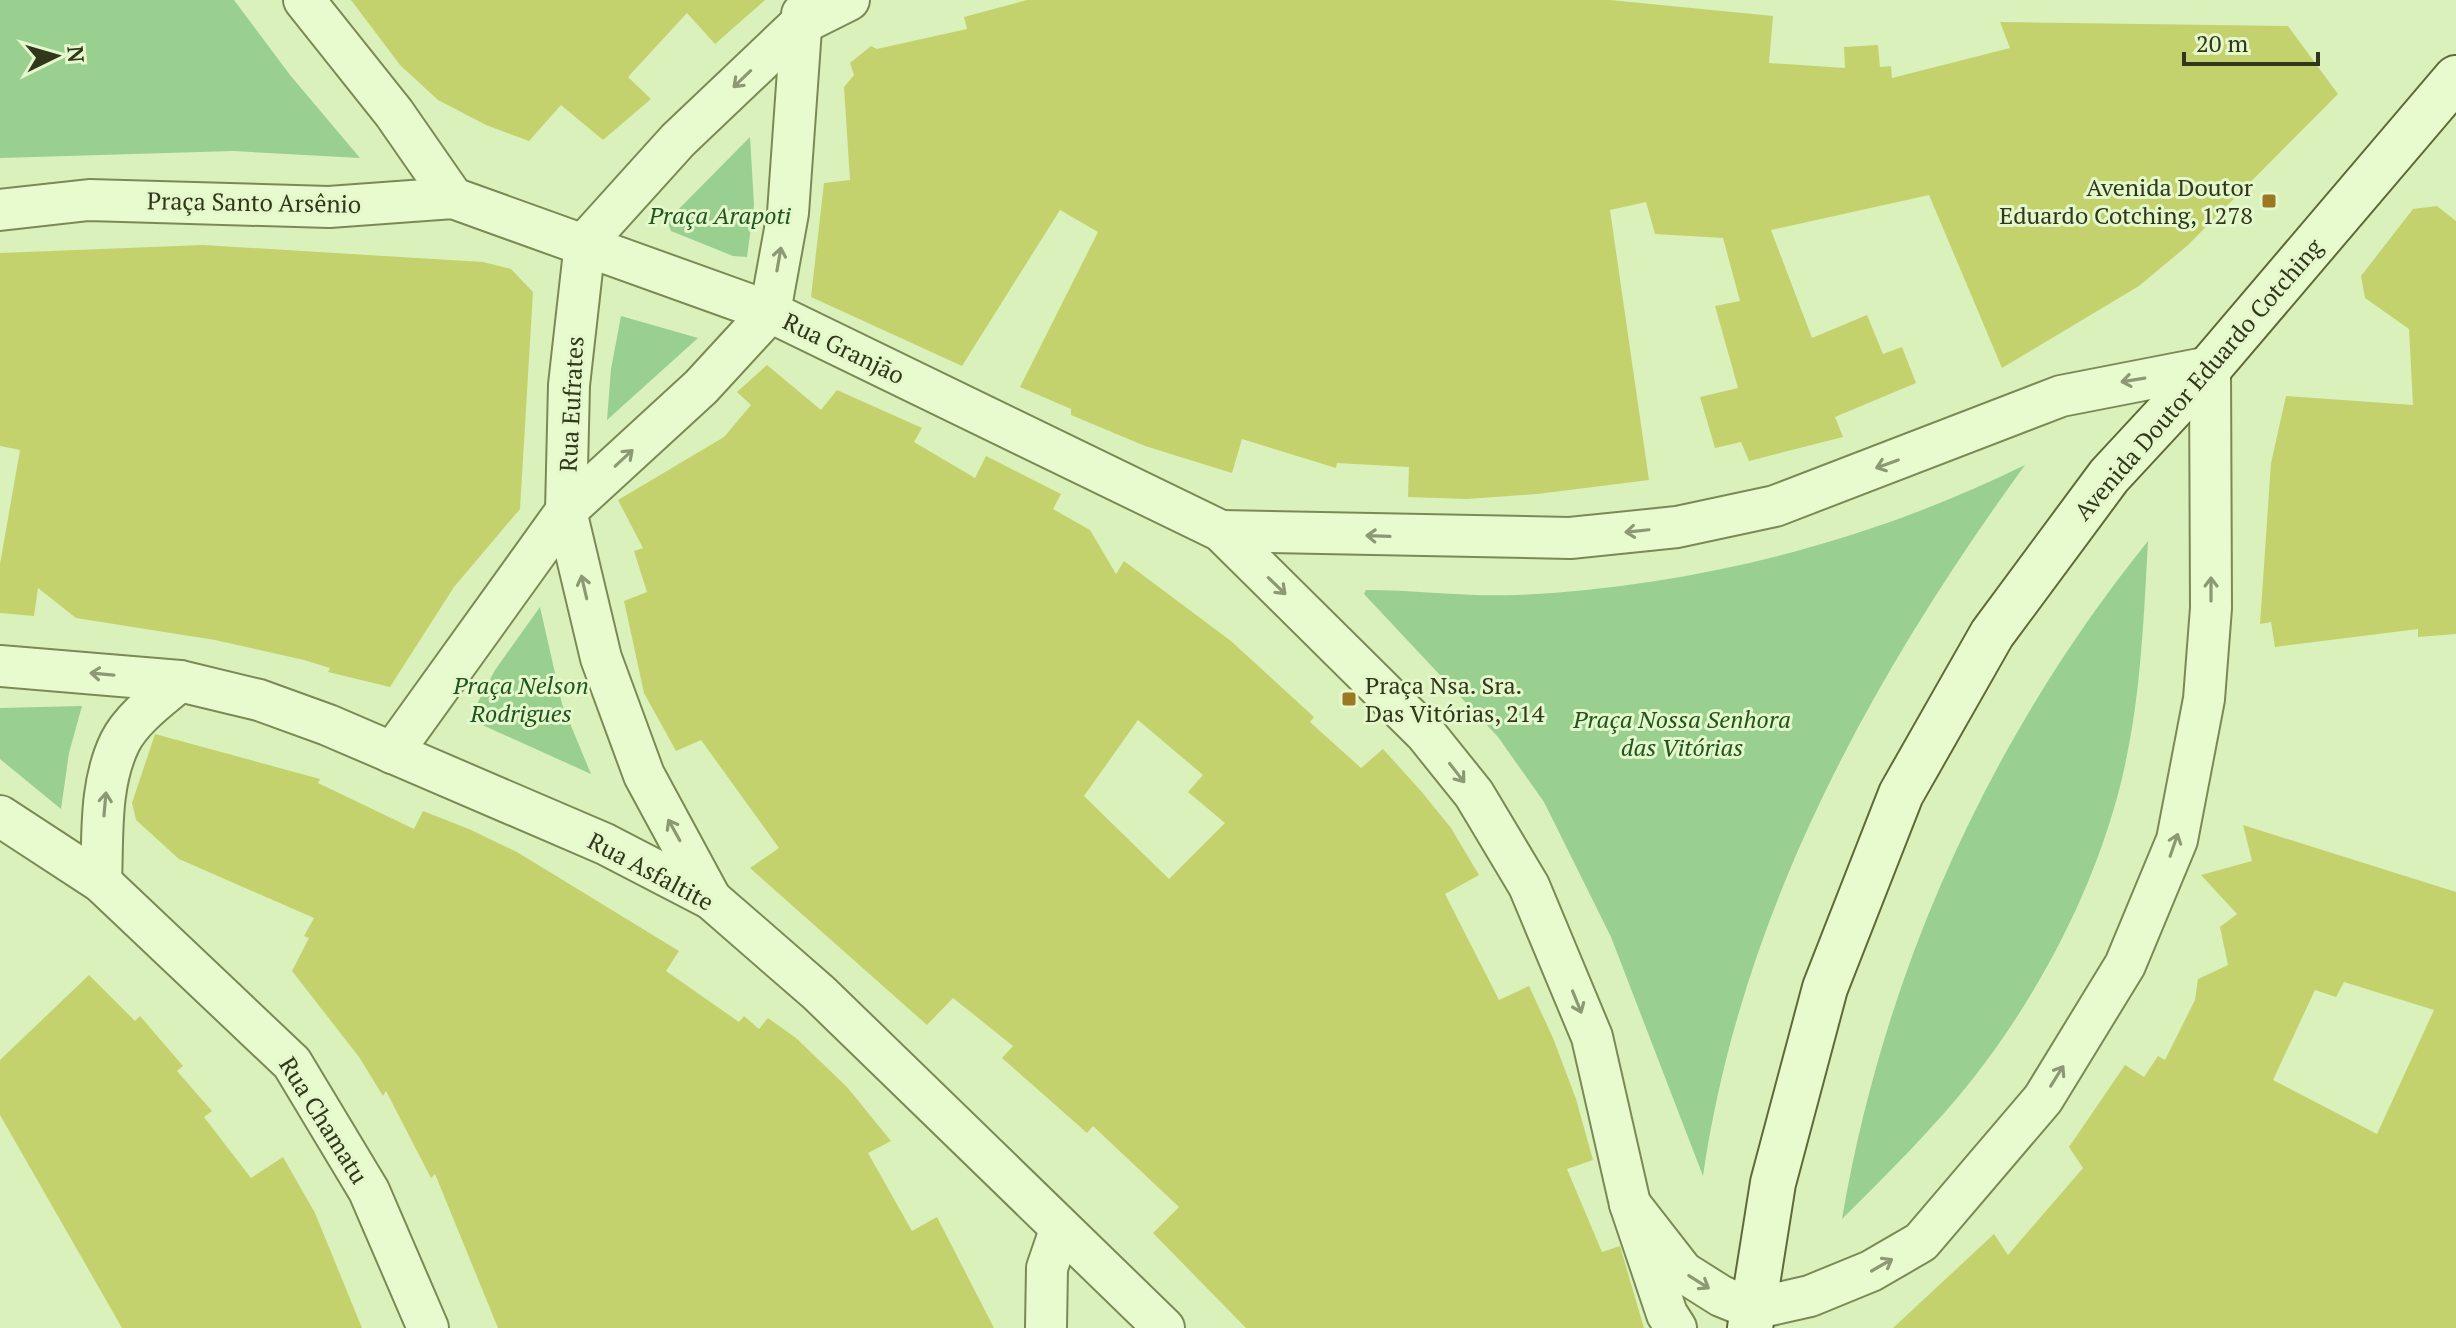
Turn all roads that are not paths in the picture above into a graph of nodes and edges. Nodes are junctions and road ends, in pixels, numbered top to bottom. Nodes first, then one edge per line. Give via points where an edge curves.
1 (304, 0) edge
2 (849, 0) edge
3 (802, 13) edge
4 (2456, 78) edge
5 (453, 198) junction
6 (0, 210) edge
7 (585, 243) junction
8 (770, 312) junction
9 (2210, 367) junction
10 (566, 511) junction
11 (1221, 531) junction
12 (0, 666) edge
13 (180, 681) junction
14 (392, 753) junction
15 (0, 816) edge
16 (101, 882) junction
17 (711, 899) junction
18 (1630, 1204) junction
19 (1060, 1230) junction
20 (1751, 1319) edge
21 (428, 1328) edge
22 (1046, 1328) edge
23 (1164, 1328) edge
24 (1676, 1328) edge

1 - 5 street
2 - 3 street
3 -> 7 street
8 -> 3 street via 788,213
4 - 9 main road, Avenida Doutor Eduardo Cotching
5 - 6 street, Praça Santo Arsênio via 329,207 89,200
5 - 7 street, Rua Granjão
7 - 8 street, Rua Granjão
7 - 10 street, Rua Eufrates via 569,385
10 -> 8 street via 701,387
8 - 11 street, Rua Granjão
9 -> 11 street via 2061,396 1775,506 1677,527 1570,538
9 - 20 main road, Avenida Doutor Eduardo Cotching via 2109,476 1992,634 1901,794 1825,988 1773,1183
20 -> 9 street via 1871,1271 1921,1242 2043,1099 2125,965 2177,840 2204,699 2211,608
10 - 14 street
17 -> 10 street, Rua Eufrates via 644,775 601,658
11 -> 18 street via 1425,733 1474,794 1529,886 1592,1037
13 -> 12 street, Rua Asfaltite
13 - 14 street, Rua Asfaltite via 259,700
16 -> 13 street via 107,780 121,741
14 - 17 street, Rua Asfaltite via 605,844
15 - 16 street, Rua Chamatu
16 - 21 street, Rua Chamatu via 292,1063 369,1191
17 - 19 street, Rua Asfaltite via 819,993
18 -> 20 street via 1683,1272
18 - 24 street
19 - 22 street via 1047,1268
19 - 23 street, Rua Asfaltite

